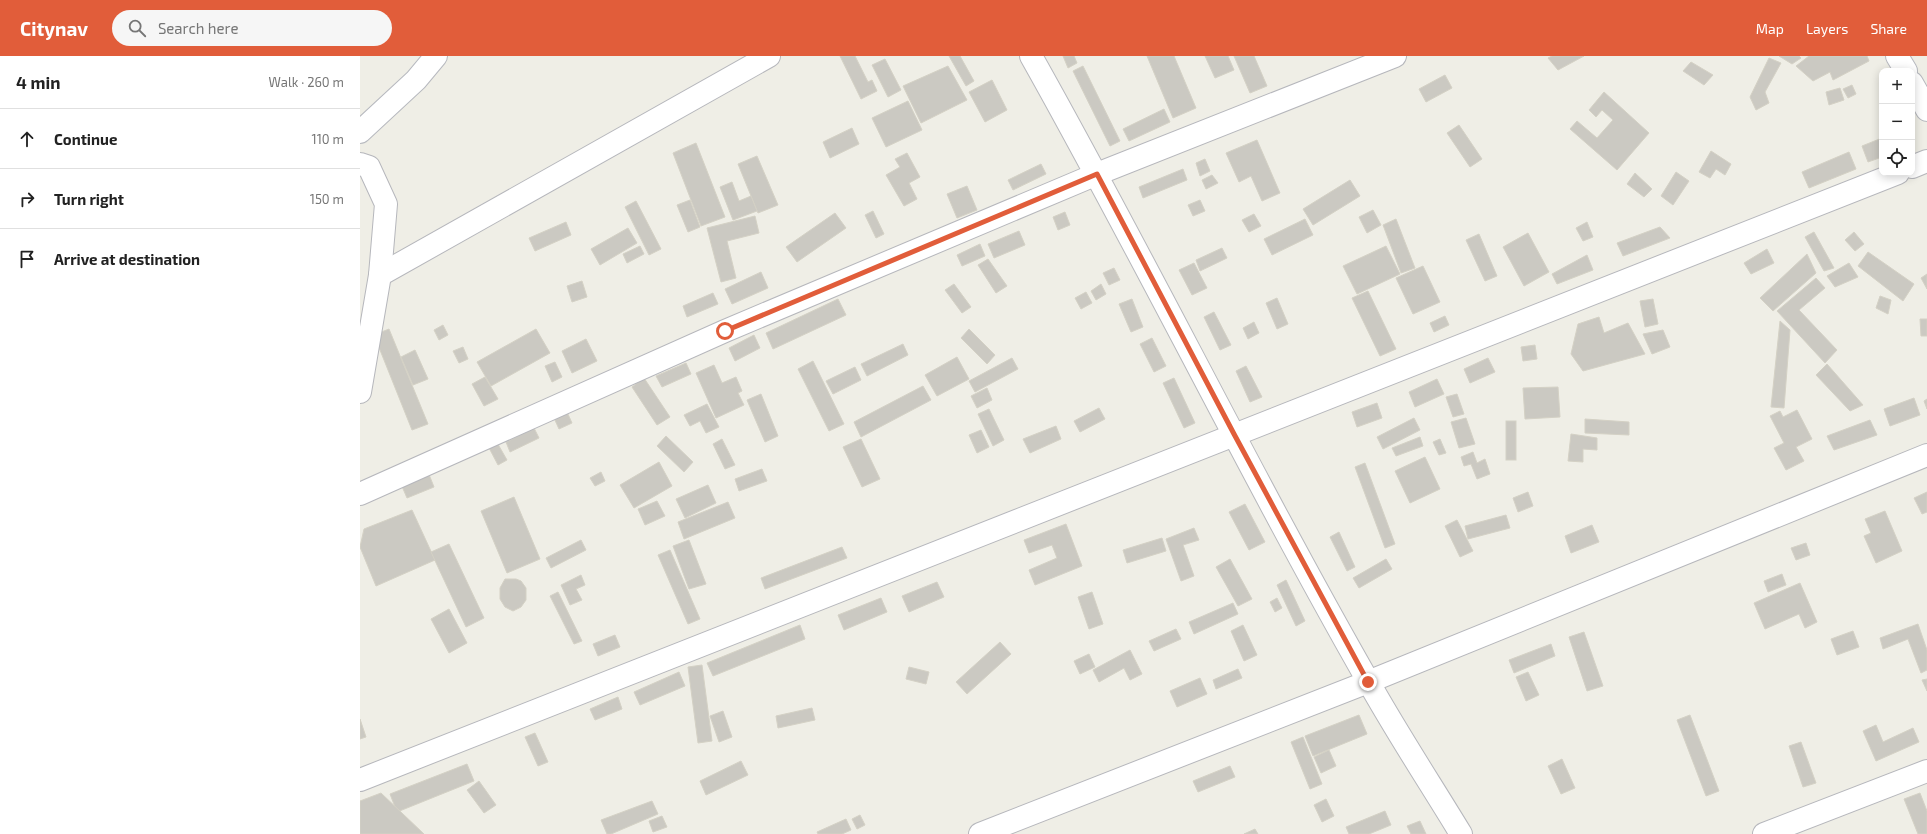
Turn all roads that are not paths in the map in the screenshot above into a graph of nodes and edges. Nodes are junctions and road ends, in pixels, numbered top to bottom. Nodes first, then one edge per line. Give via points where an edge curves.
1 (436, 56) edge
2 (770, 56) edge
3 (1031, 56) edge
4 (1395, 56) edge
5 (1898, 56) edge
6 (1904, 68) edge
7 (1915, 88) edge
8 (1927, 110) edge
9 (360, 132) edge
10 (1927, 161) edge
11 (360, 164) edge
12 (1915, 166) edge
13 (1097, 174) junction
14 (1890, 176) edge
15 (380, 276) junction
16 (360, 392) edge
17 (1234, 434) junction
18 (1927, 455) edge
19 (360, 494) edge
20 (1368, 682) junction
21 (1927, 771) edge
22 (360, 780) edge
23 (980, 834) edge
24 (1461, 834) edge
25 (1764, 834) edge

1 - 9 street via 416,80
2 - 15 street
3 - 13 street
4 - 13 street
5 - 6 street
7 - 8 street
10 - 12 street
11 - 15 street via 369,167 386,204
13 - 17 street
13 - 19 street via 725,331
14 - 17 street
15 - 16 street
17 - 20 street
17 - 22 street
18 - 20 street
20 - 23 street
20 - 24 street
21 - 25 street

